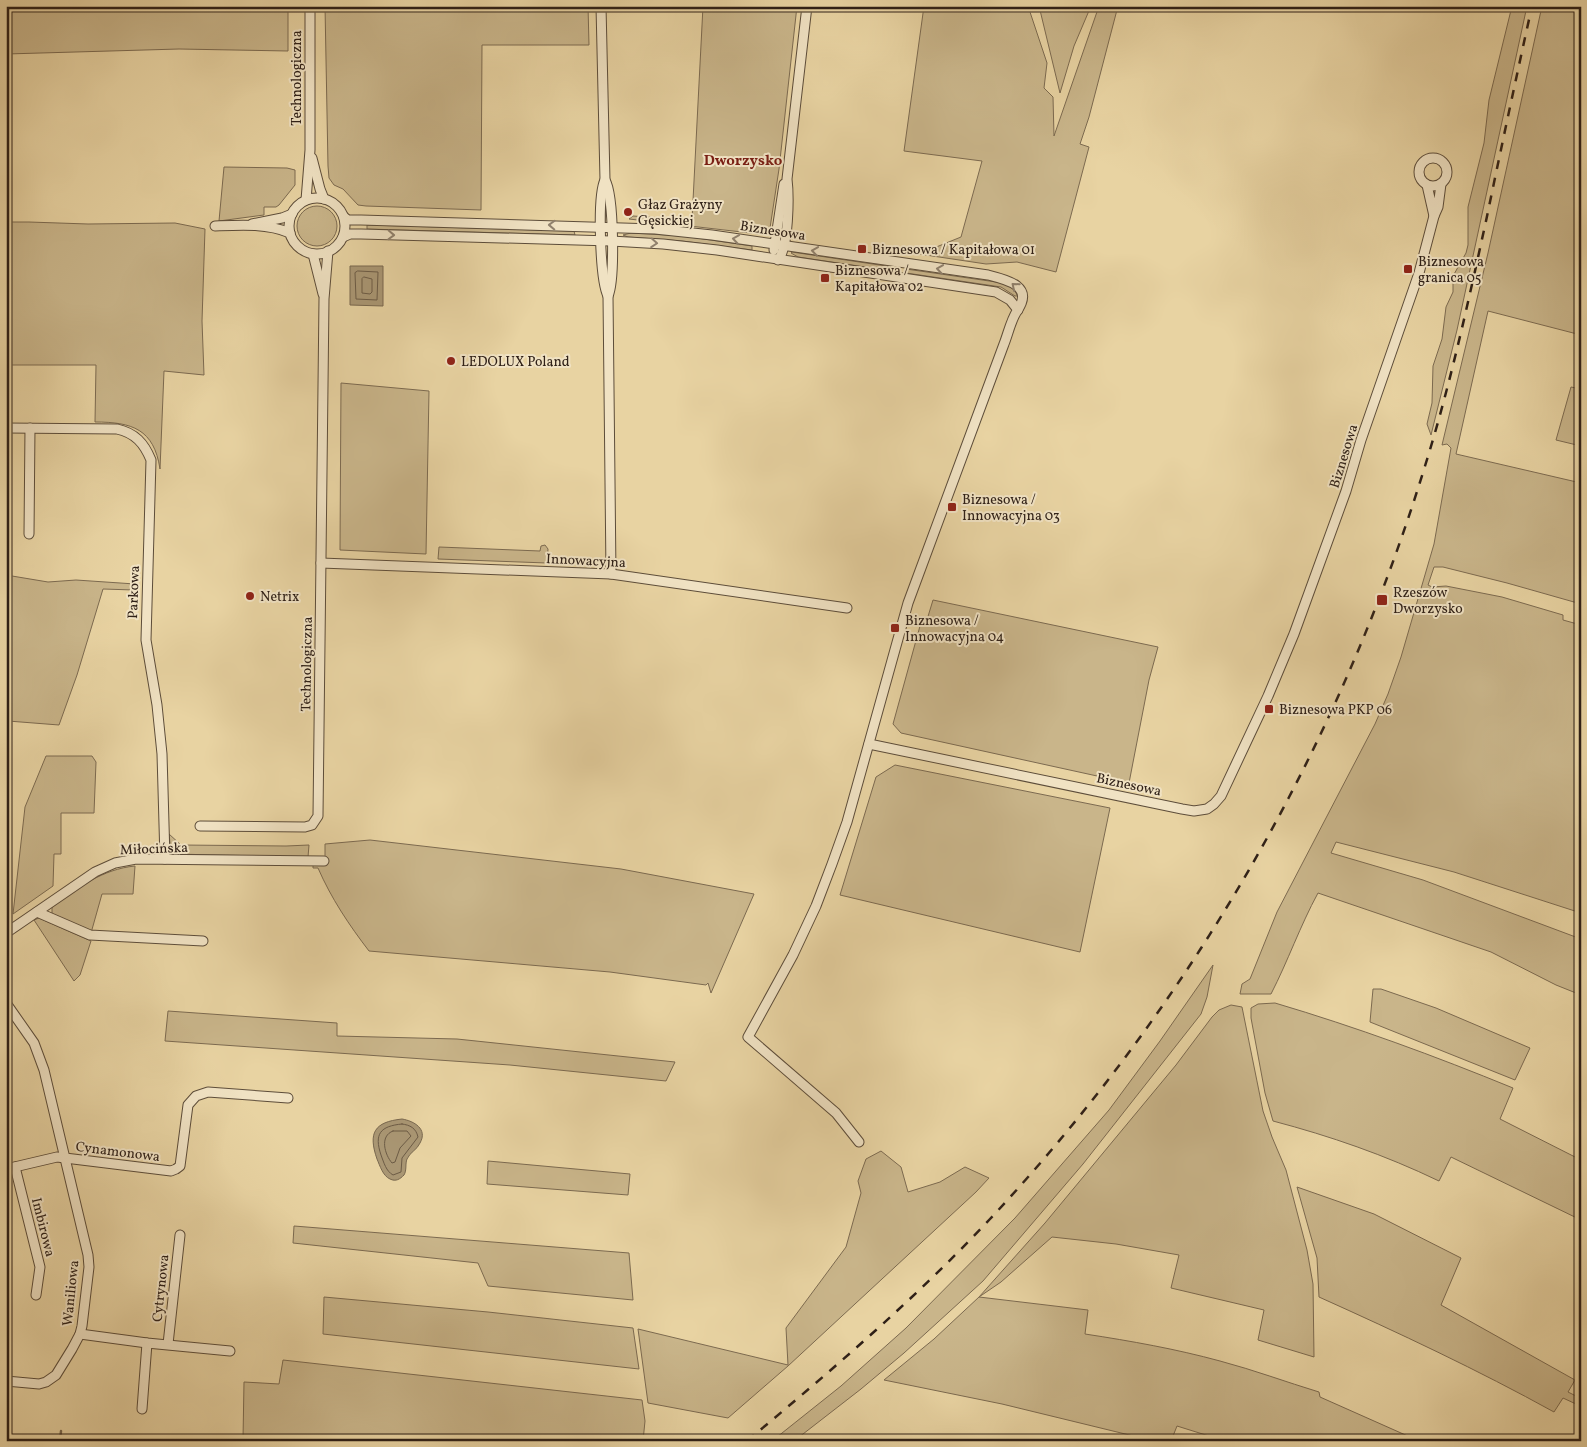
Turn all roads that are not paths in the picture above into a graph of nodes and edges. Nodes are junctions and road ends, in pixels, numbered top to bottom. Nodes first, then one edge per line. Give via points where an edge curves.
1 (310, 6) edge
2 (601, 6) edge
3 (807, 6) edge
4 (310, 150) junction
5 (787, 179) junction
6 (605, 180) junction
7 (1441, 184) junction
8 (1427, 185) junction
9 (324, 199) junction
10 (306, 200) junction
11 (292, 214) junction
12 (1434, 216) junction
13 (344, 217) junction
14 (244, 225) junction
15 (215, 226) dead end
16 (601, 227) junction
17 (611, 227) junction
18 (290, 233) junction
19 (343, 237) junction
20 (600, 241) junction
21 (611, 241) junction
22 (774, 244) junction
23 (784, 246) junction
24 (328, 252) junction
25 (313, 254) junction
26 (778, 260) junction
27 (608, 296) junction
28 (324, 299) junction
29 (1018, 310) junction
30 (6, 428) edge
31 (30, 428) junction
32 (29, 534) dead end
33 (321, 563) junction
34 (611, 574) junction
35 (847, 608) dead end
36 (869, 744) junction
37 (200, 826) dead end
38 (164, 859) junction
39 (324, 861) dead end
40 (37, 912) junction
41 (6, 933) edge
42 (203, 941) dead end
43 (6, 1003) edge
44 (288, 1098) dead end
45 (859, 1142) dead end
46 (64, 1158) junction
47 (11, 1168) edge
48 (180, 1235) dead end
49 (36, 1295) dead end
50 (80, 1334) junction
51 (148, 1343) junction
52 (168, 1344) junction
53 (230, 1351) dead end
54 (6, 1381) edge
55 (142, 1409) dead end

1 - 4 street, Technologiczna
2 - 6 street
3 - 5 street
4 - 9 street, Technologiczna
4 - 10 street, Technologiczna
5 - 22 street
5 - 23 street
6 - 16 street
6 - 17 street via 610,193
7 - 8 street
7 - 8 street via 1447,177 1447,168 1442,160 1433,157 1424,161 1419,169 1420,178
7 - 12 street, Biznesowa
8 - 12 street
9 - 10 street
9 - 13 street via 334,204
10 - 11 street
11 - 14 street
11 - 18 street
12 - 36 street, Biznesowa via 1419,274 1294,634 1236,766 1214,804 1201,811 1182,809
16 -> 13 street, Biznesowa via 348,220
13 - 19 street
14 - 15 street
14 - 18 street
16 - 17 street, Biznesowa
16 - 20 street
17 - 21 street
22 -> 17 street, Biznesowa via 672,230
18 - 25 street via 299,247
19 -> 20 street, Biznesowa via 361,234
19 - 24 street
20 - 21 street, Biznesowa
20 - 27 street
21 -> 26 street, Biznesowa via 696,247
21 - 27 street via 611,287
22 - 23 street, Biznesowa
22 - 26 street via 774,255
23 - 26 street
29 -> 23 street, Biznesowa via 1023,294 1015,284 1003,279
24 - 25 street
24 - 28 street, Technologiczna
25 - 28 street, Technologiczna
26 - 29 street, Biznesowa via 996,292 1010,300
27 - 34 street
28 - 33 street, Technologiczna
29 - 36 street, Biznesowa via 910,596
30 - 31 street, Parkowa
31 - 32 street
31 - 38 street, Parkowa via 127,431 147,449 151,460 146,640 162,754
33 - 34 street, Innowacyjna
33 - 37 street, Technologiczna via 318,816 312,825 305,827
34 - 35 street, Innowacyjna
36 - 45 street via 847,822 816,906 793,956 748,1037 836,1113
38 - 39 street, Miłocińska
38 - 40 street, Miłocińska via 115,862
40 - 41 street, Miłocińska
40 - 42 street via 90,935
43 - 46 street, Waniliowa via 34,1043
44 - 46 street, Cynamonowa via 208,1092 196,1096 188,1105 180,1166 171,1171
46 - 47 street
46 - 50 street, Waniliowa via 89,1263
47 - 49 street, Imbirowa via 40,1267
48 - 52 street, Cytrynowa
50 - 51 street
50 - 54 street, Waniliowa via 51,1379 39,1384
51 - 52 street
51 - 55 street
52 - 53 street

